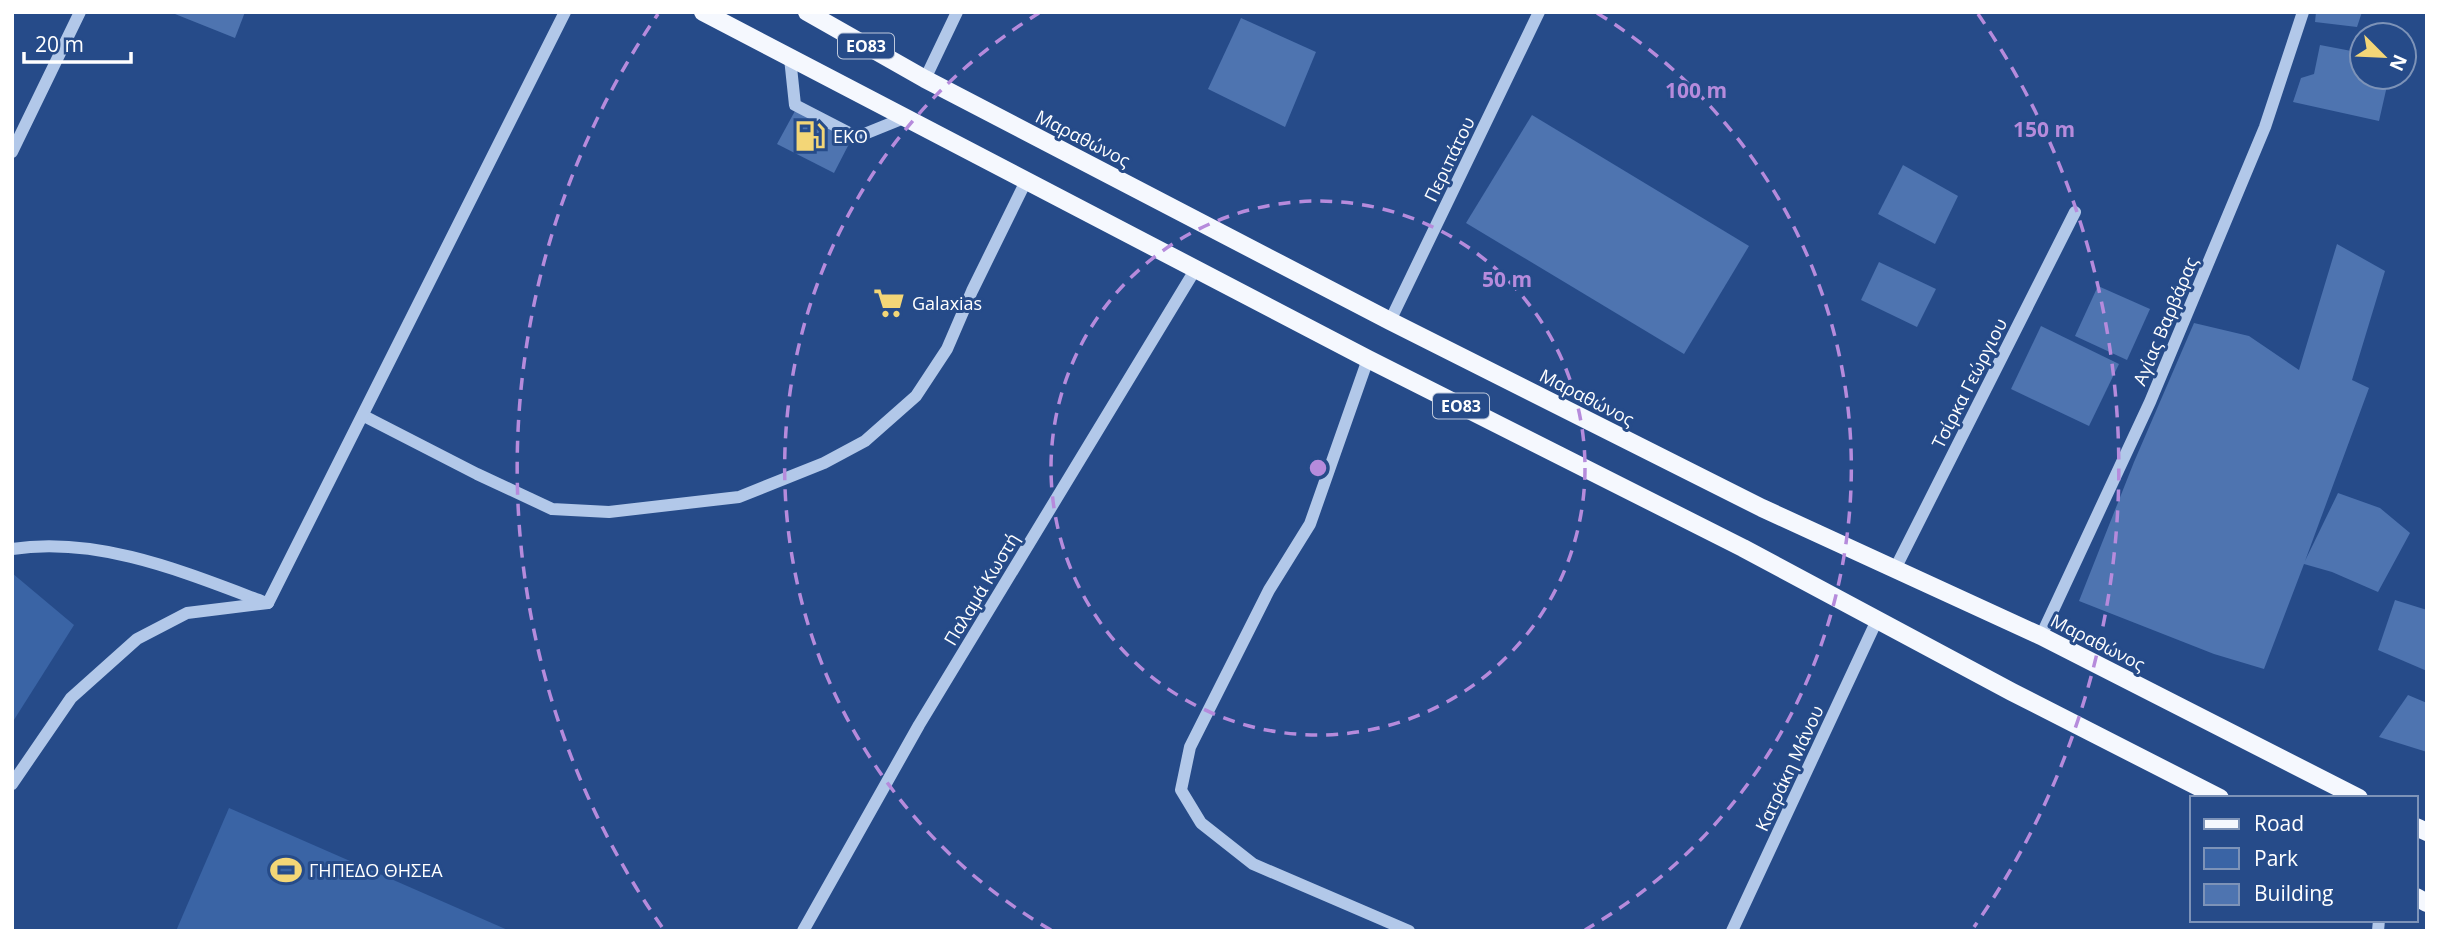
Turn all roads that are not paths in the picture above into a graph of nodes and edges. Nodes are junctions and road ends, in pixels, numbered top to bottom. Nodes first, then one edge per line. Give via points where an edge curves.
1 (80, 12) edge
2 (565, 12) edge
3 (703, 12) edge
4 (807, 12) edge
5 (957, 12) edge
6 (1539, 12) edge
7 (2303, 12) edge
8 (790, 58) junction
9 (925, 79) junction
10 (904, 118) junction
11 (12, 152) edge
12 (1026, 181) junction
13 (2075, 212) dead end
14 (1195, 270) junction
15 (1390, 321) junction
16 (1368, 359) junction
17 (364, 415) junction
18 (12, 549) edge
19 (1895, 569) junction
20 (268, 603) junction
21 (1877, 620) junction
22 (2041, 636) junction
23 (12, 785) edge
24 (2216, 796) edge
25 (2355, 796) edge
26 (803, 931) edge
27 (1409, 931) edge
28 (1732, 931) edge

1 - 11 street
2 - 17 street
3 - 8 main road, ΕΟ83
4 - 9 main road, Μαραθώνος / ΕΟ83
5 - 9 street
6 - 15 street, Περιπάτου
7 - 22 street, Αγίας Βαρβάρας via 2265,127 2150,402
8 - 10 main road, ΕΟ83
8 - 10 street via 795,105 857,136
9 - 15 main road, Μαραθώνος / ΕΟ83
10 - 12 main road, ΕΟ83
12 - 14 main road, ΕΟ83
12 - 17 street via 947,349 916,396 865,441 739,497 609,512 552,509
13 - 19 street, Τσίρκα Γεώργιου
14 - 16 main road, ΕΟ83
14 - 26 street, Παλαμά Κωστή via 919,725
15 - 19 main road, Μαραθώνος / ΕΟ83 via 1762,508
16 - 21 main road, ΕΟ83
16 - 27 street via 1310,523 1269,590 1190,747 1181,790 1201,823 1254,864
17 - 20 street
18 - 20 street via 111,551 183,571
19 - 22 main road, Μαραθώνος / ΕΟ83
20 - 23 street via 187,613 137,639 71,698
21 - 24 main road, ΕΟ83
21 - 28 street, Κατράκη Μάνου
22 - 25 main road, Μαραθώνος / ΕΟ83

